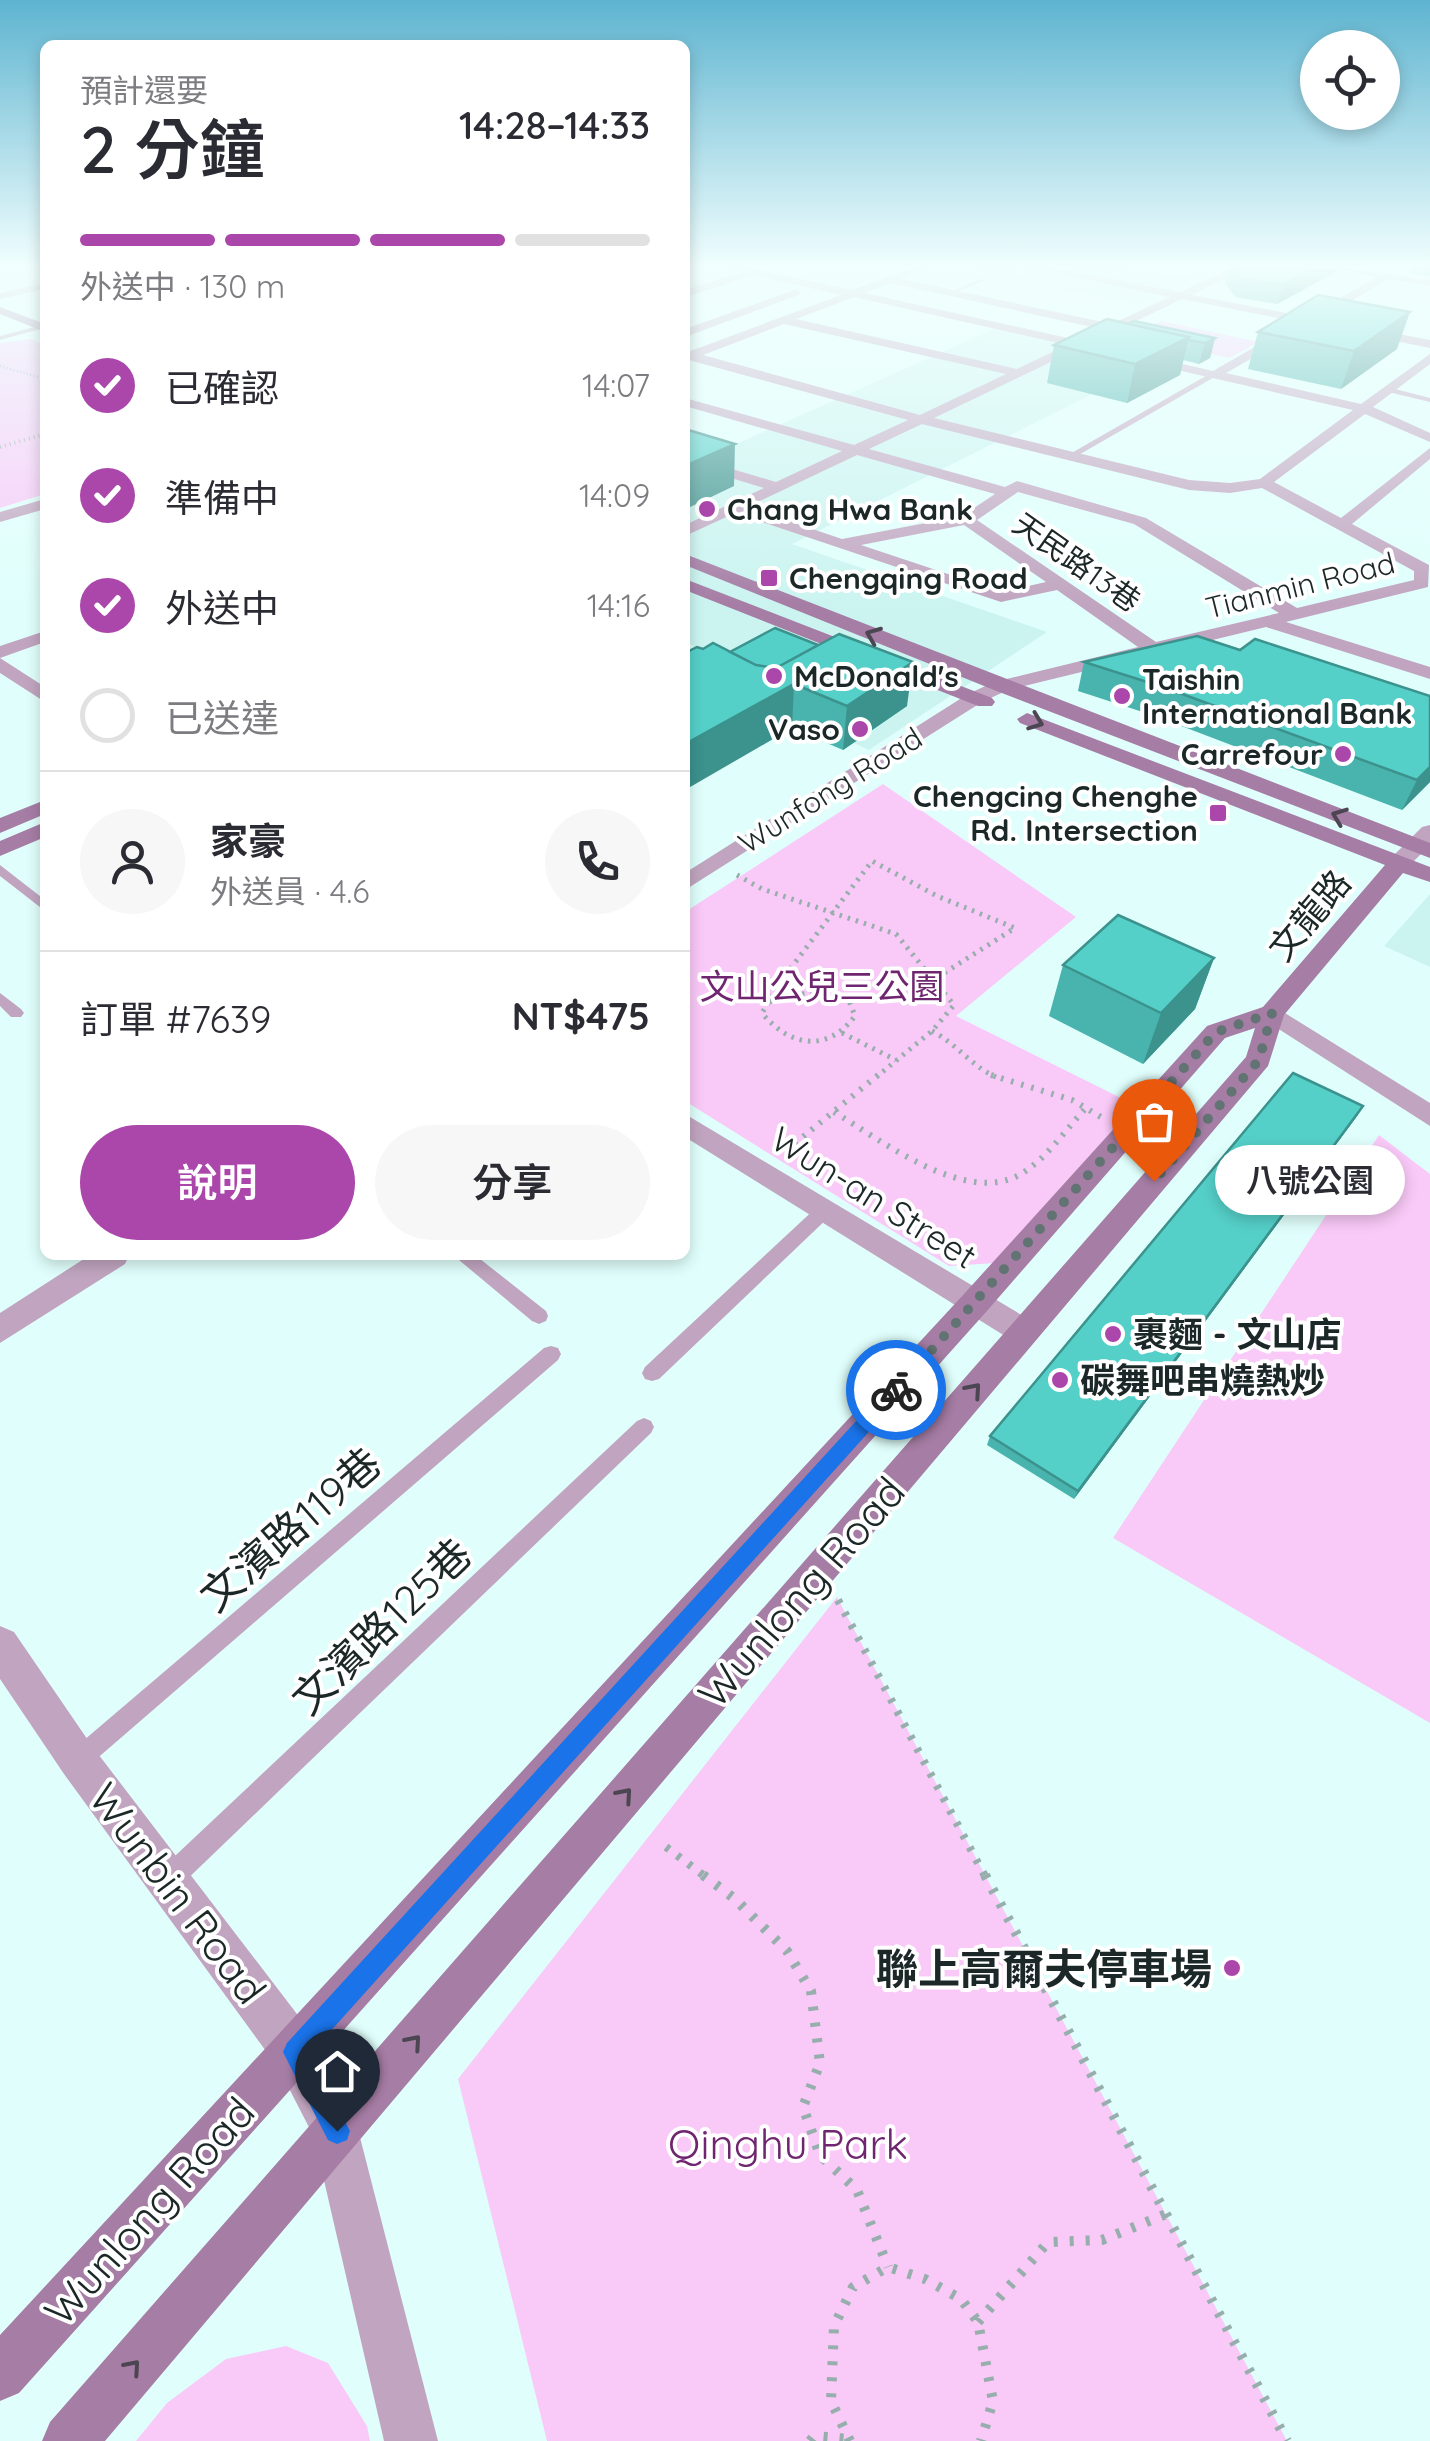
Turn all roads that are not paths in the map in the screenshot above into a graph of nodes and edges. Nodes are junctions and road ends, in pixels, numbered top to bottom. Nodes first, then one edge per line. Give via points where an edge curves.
1 (769, 378) edge
2 (1008, 378) edge
3 (1207, 378) edge
4 (1231, 378) edge
5 (1403, 378) edge
6 (1388, 389) junction
7 (1430, 400) edge
8 (690, 403) edge
9 (1362, 408) junction
10 (924, 420) junction
11 (1430, 438) edge
12 (854, 451) junction
13 (1430, 452) edge
14 (1072, 455) junction
15 (690, 461) edge
16 (1264, 483) junction
17 (777, 487) junction
18 (1012, 490) junction
19 (40, 505) edge
20 (734, 508) junction
21 (0, 516) edge
22 (967, 520) junction
23 (1342, 525) junction
24 (690, 529) edge
25 (842, 544) junction
26 (690, 561) edge
27 (1427, 566) edge
28 (1060, 584) junction
29 (690, 586) edge
30 (1295, 615) junction
31 (1266, 622) junction
32 (40, 638) edge
33 (1202, 638) junction
34 (1221, 649) edge
35 (1155, 650) junction
36 (0, 652) edge
37 (0, 664) edge
38 (1430, 673) edge
39 (1000, 686) junction
40 (40, 692) edge
41 (975, 698) junction
42 (40, 808) edge
43 (0, 826) edge
44 (40, 831) edge
45 (1419, 848) edge
46 (0, 850) edge
47 (0, 869) edge
48 (1430, 875) edge
49 (690, 879) edge
50 (40, 903) edge
51 (0, 998) edge
52 (16, 1013) dead end
53 (1272, 1013) junction
54 (1430, 1116) edge
55 (690, 1127) edge
56 (825, 1210) junction
57 (106, 1260) edge
58 (468, 1260) edge
59 (975, 1303) junction
60 (539, 1316) dead end
61 (0, 1330) edge
62 (1024, 1332) junction
63 (551, 1354) dead end
64 (652, 1373) dead end
65 (644, 1426) dead end
66 (0, 1645) edge
67 (78, 1760) junction
68 (169, 1879) junction
69 (296, 2052) junction
70 (337, 2131) junction
71 (0, 2374) edge
72 (69, 2441) edge
73 (411, 2441) edge

1 - 10 street
2 - 10 street
3 - 14 lane
4 - 9 street
5 - 6 street
6 - 7 lane
6 - 9 street
8 - 12 street
9 - 11 street
9 - 16 street
10 - 12 street
10 - 14 street
12 - 17 street
12 - 18 street
13 - 23 street
14 - 16 street via 1189,486
14 - 18 street
15 - 17 street
16 - 23 street, Tianmin Road
17 - 20 street
18 - 22 street
18 - 30 street via 1140,521
19 - 21 street
20 - 24 street
20 - 25 street
22 - 25 street
22 - 28 street, 天民路13巷
23 - 27 street, Tianmin Road
25 - 28 street via 1001,597
39 -> 26 street
27 - 30 street, Tianmin Road via 1422,583
28 - 35 street, 天民路13巷
29 - 41 street via 793,634
30 - 31 street, Tianmin Road
31 - 33 street, Tianmin Road
31 - 38 street
32 - 36 street
33 - 34 street
33 - 35 street, Tianmin Road
35 - 39 street, Tianmin Road
37 - 40 street
39 - 41 street, Tianmin Road
45 -> 39 street
41 -> 45 street
41 - 49 street, Wunfong Road
42 - 43 street
44 - 46 street
45 - 48 street
45 - 53 street, 文龍路
47 - 50 lane
51 - 52 lane
53 - 54 street
53 - 59 street, Wunlong Road via 1216,1032
53 - 62 street, Wunlong Road via 1259,1060
55 - 56 street, Wun-an Street
56 - 59 street, Wun-an Street
56 - 64 lane
57 - 61 street
58 - 60 lane
59 - 62 street, Wun-an Street
59 - 69 street, Wunlong Road
70 -> 62 street, Wunlong Road
63 - 67 lane, 文濱路119巷
65 - 68 lane, 文濱路125巷
66 - 67 street, Wunbin Road
67 - 68 street, Wunbin Road
68 - 69 street, Wunbin Road
69 - 70 street, Wunbin Road
69 - 71 street, Wunlong Road
72 -> 70 street, Wunlong Road
70 - 73 street, Wunbin Road

